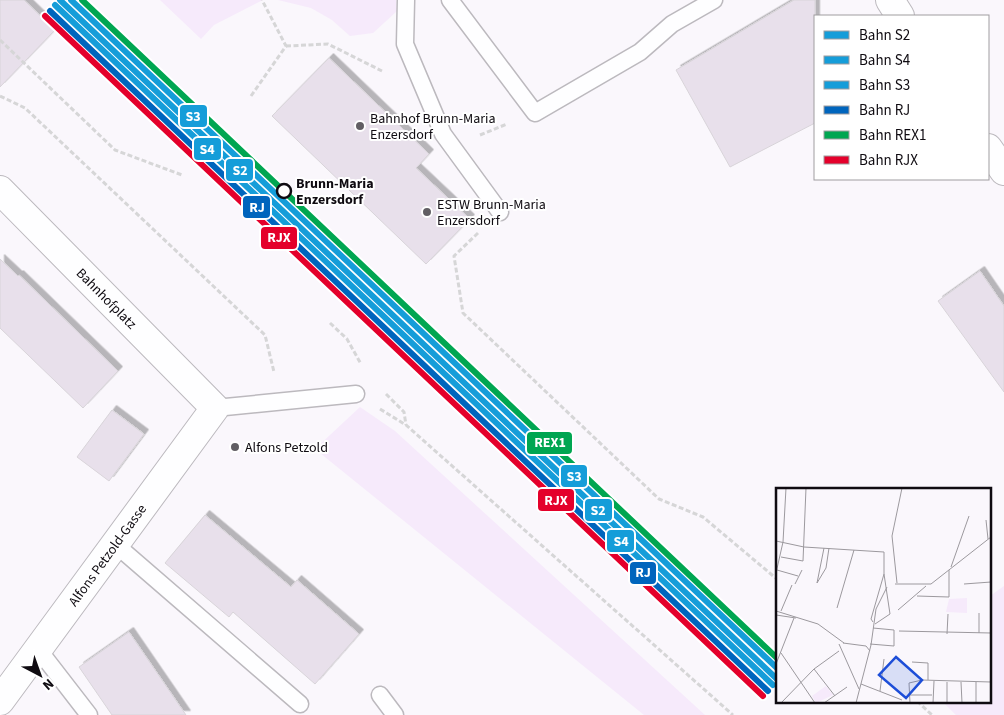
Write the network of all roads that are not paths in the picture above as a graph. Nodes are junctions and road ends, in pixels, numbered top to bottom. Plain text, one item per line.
1 (406, 0) edge
2 (450, 0) edge
3 (714, 0) edge
4 (890, 0) edge
5 (899, 15) edge
6 (989, 149) edge
7 (1004, 171) edge
8 (0, 190) edge
9 (500, 212) road end
10 (356, 394) road end
11 (215, 408) junction
12 (115, 544) junction
13 (38, 649) junction
14 (380, 695) dead end
15 (0, 701) edge
16 (300, 704) dead end
17 (89, 715) edge
18 (395, 715) edge

1 - 9 lane
2 - 3 lane
4 - 5 street
6 - 7 street
8 - 11 street, Bahnhofplatz
10 - 11 lane
11 - 12 street, Alfons Petzold-Gasse
12 - 13 street, Alfons Petzold-Gasse
12 - 16 lane
13 - 15 street, Alfons Petzold-Gasse
13 - 17 lane
14 - 18 lane

